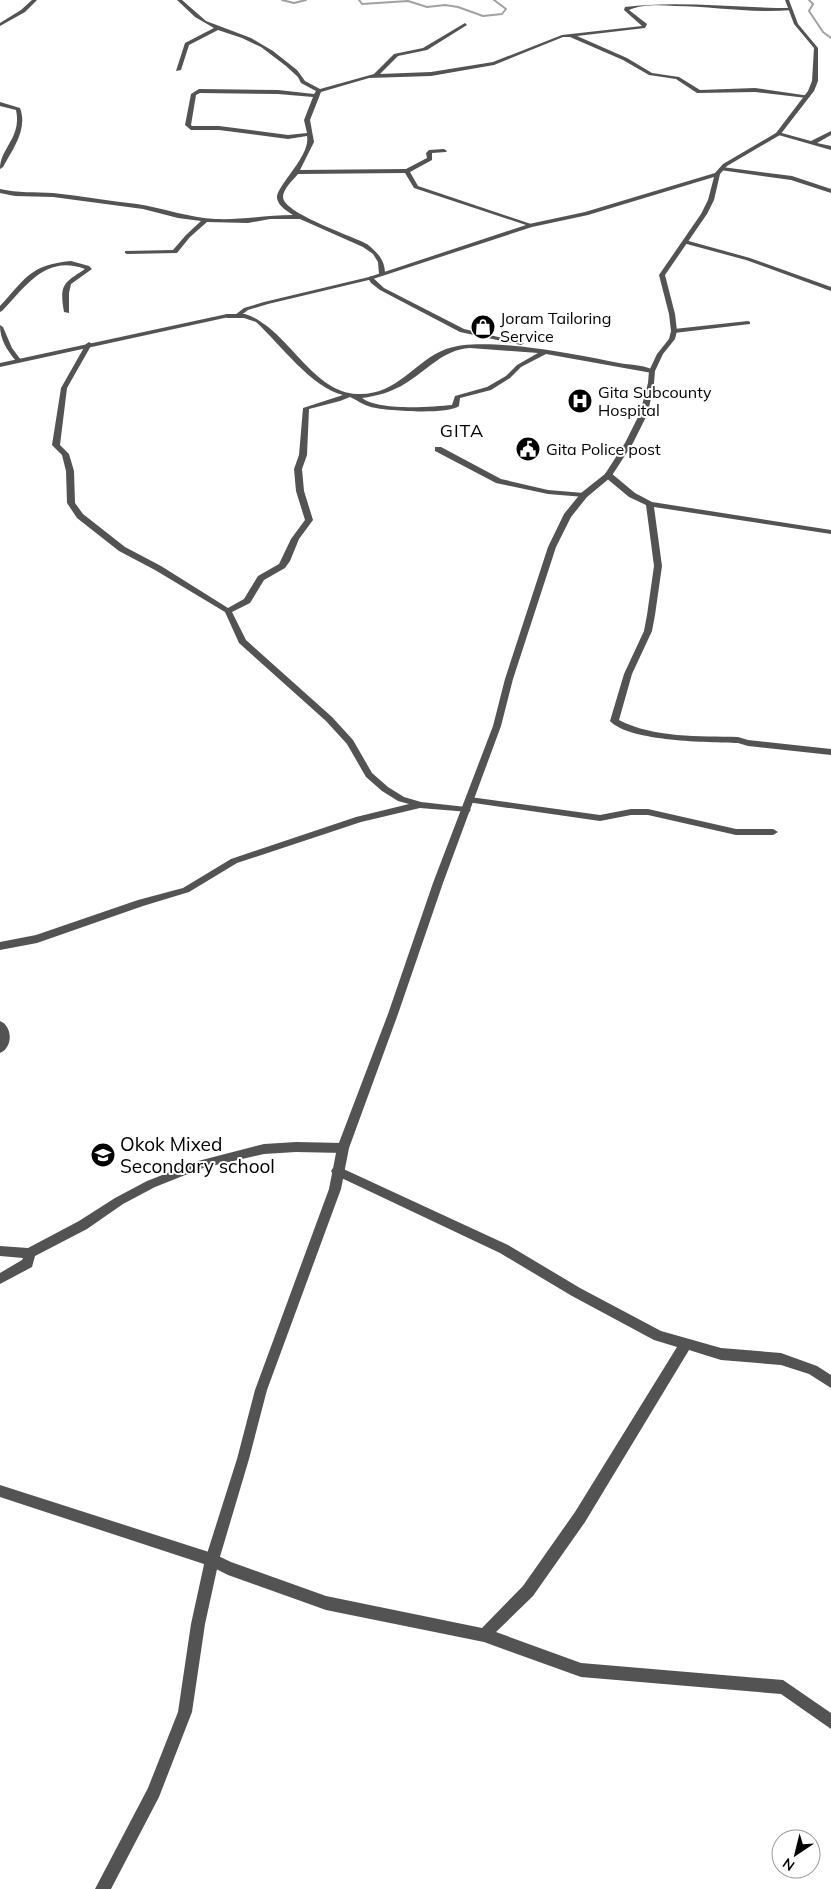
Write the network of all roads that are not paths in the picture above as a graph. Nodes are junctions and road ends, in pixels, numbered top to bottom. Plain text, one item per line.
1 (35, 0) edge
2 (179, 0) edge
3 (787, 0) edge
4 (790, 9) junction
5 (465, 24) dead end
6 (0, 25) edge
7 (218, 28) junction
8 (571, 35) junction
9 (178, 70) dead end
10 (376, 76) junction
11 (317, 93) junction
12 (303, 95) junction
13 (807, 96) junction
14 (314, 103) junction
15 (0, 104) edge
16 (831, 133) edge
17 (310, 134) junction
18 (778, 134) junction
19 (812, 143) junction
20 (831, 148) edge
21 (444, 151) dead end
22 (0, 167) edge
23 (407, 171) junction
24 (296, 172) junction
25 (719, 172) junction
26 (0, 191) edge
27 (831, 192) edge
28 (299, 217) junction
29 (205, 220) junction
30 (531, 226) junction
31 (686, 242) junction
32 (127, 252) dead end
33 (382, 274) junction
34 (371, 278) junction
35 (831, 289) edge
36 (0, 310) edge
37 (67, 312) dead end
38 (238, 315) junction
39 (748, 323) dead end
40 (0, 326) edge
41 (462, 331) junction
42 (674, 331) junction
43 (89, 344) junction
44 (457, 347) junction
45 (545, 352) junction
46 (560, 355) junction
47 (18, 360) junction
48 (0, 365) edge
49 (652, 371) junction
50 (347, 396) junction
51 (356, 397) junction
52 (438, 449) dead end
53 (608, 476) junction
54 (584, 495) junction
55 (650, 504) junction
56 (831, 532) edge
57 (228, 612) junction
58 (831, 752) edge
59 (421, 805) junction
60 (468, 805) junction
61 (773, 832) dead end
62 (0, 946) edge
63 (0, 1025) edge
64 (0, 1049) edge
65 (343, 1148) junction
66 (337, 1171) junction
67 (0, 1251) edge
68 (29, 1253) junction
69 (0, 1279) edge
70 (686, 1344) junction
71 (831, 1382) edge
72 (0, 1491) edge
73 (212, 1560) junction
74 (484, 1635) junction
75 (831, 1722) edge
76 (104, 1889) edge

1 - 6 street
2 - 7 street
3 - 4 street
4 - 8 street
4 - 13 street
5 - 10 street
7 - 9 street
7 - 11 street
8 - 10 street
8 - 13 street
10 - 11 street
11 - 12 street
11 - 14 street
12 - 14 street
12 - 17 street
13 - 18 street
14 - 17 street
15 - 22 street
16 - 19 street
17 - 24 street
18 - 19 street
18 - 25 street
19 - 20 street
21 - 23 street
23 - 24 street
23 - 30 street
24 - 28 street
25 - 27 street
25 - 30 street
25 - 31 street
26 - 29 street
28 - 29 street
28 - 33 street
29 - 32 street
30 - 33 street
31 - 35 street
31 - 42 street
33 - 34 street
34 - 38 street
34 - 41 street
36 - 37 street
38 - 43 street
38 - 50 street
39 - 42 street
40 - 47 street
41 - 44 street
41 - 46 street
42 - 49 street
43 - 47 street
43 - 57 street
44 - 45 street
44 - 51 street
45 - 46 street
45 - 51 street
46 - 49 street
47 - 48 street
49 - 53 street
50 - 51 street
50 - 57 street
52 - 54 street
53 - 54 street
53 - 55 street
54 - 60 street
55 - 56 street
55 - 58 street
57 - 59 street
59 - 60 street
59 - 62 street
60 - 61 street
60 - 65 street
63 - 64 street
65 - 66 street
65 - 68 street
66 - 70 street
66 - 73 street
67 - 68 street
68 - 69 street
70 - 71 street
70 - 74 street
72 - 73 street
73 - 74 street
73 - 76 street
74 - 75 street

